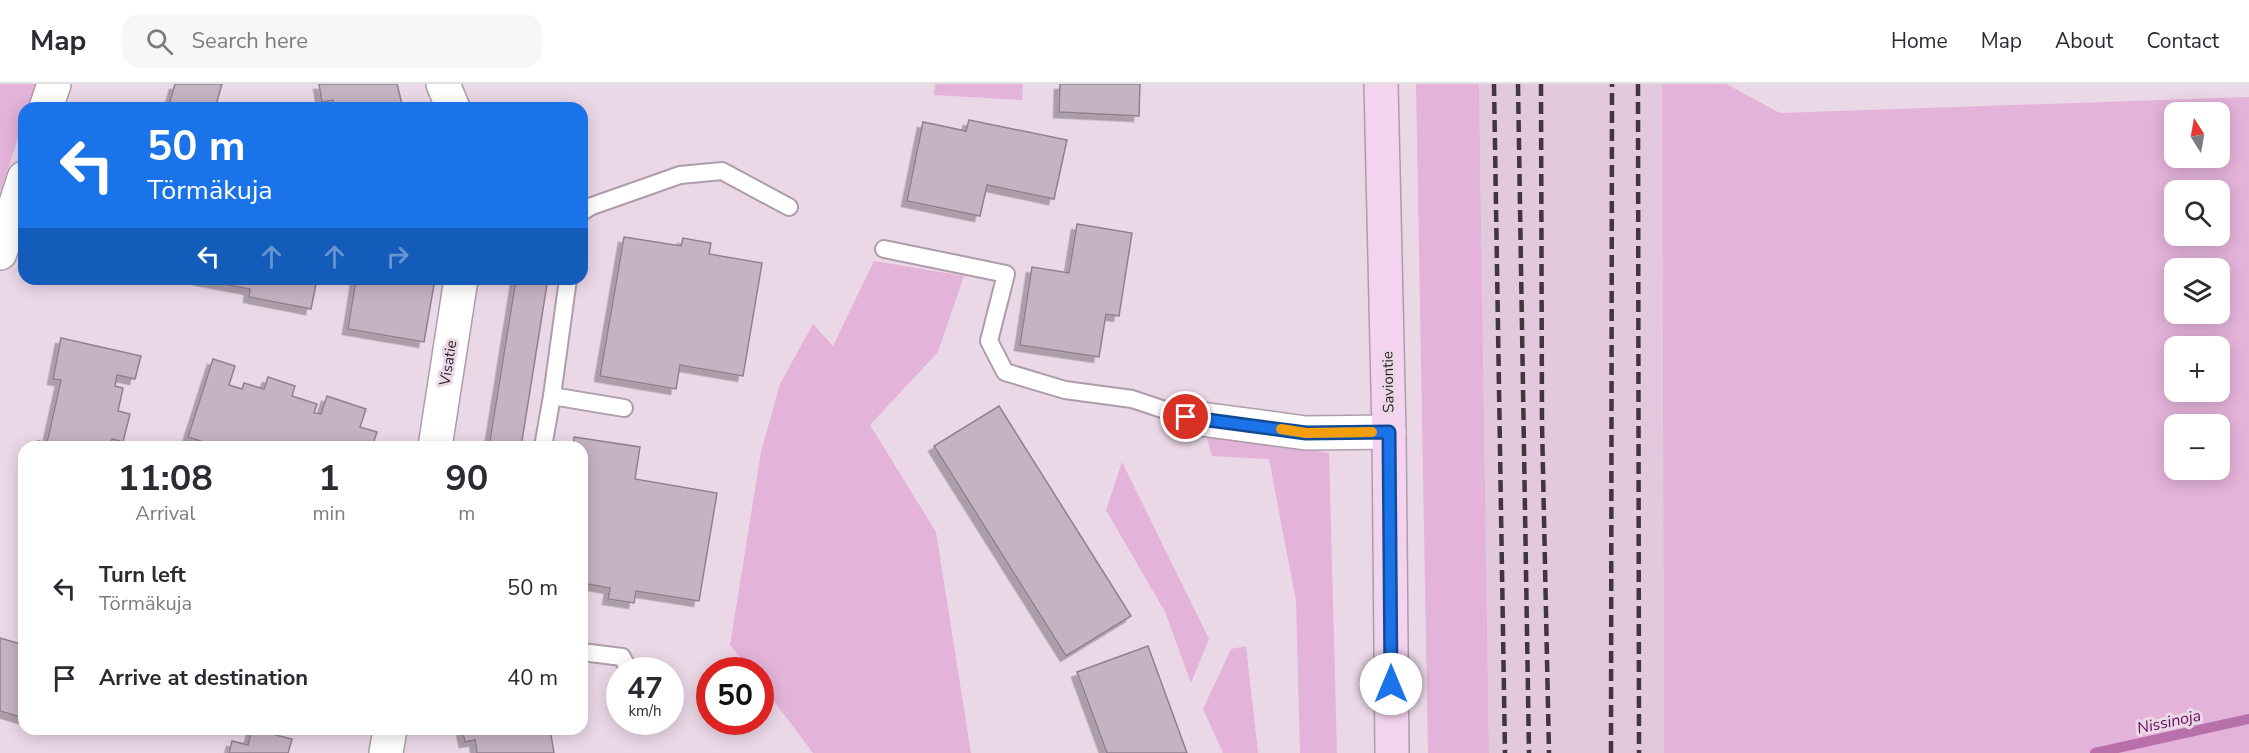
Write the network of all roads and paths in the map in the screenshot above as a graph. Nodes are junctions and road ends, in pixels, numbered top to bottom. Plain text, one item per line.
1 (54, 84) edge
2 (442, 84) edge
3 (1381, 84) edge
4 (48, 102) edge
5 (450, 102) edge
6 (18, 197) edge
7 (789, 207) dead end
8 (588, 208) edge
9 (884, 249) dead end
10 (0, 253) edge
11 (460, 285) edge
12 (567, 285) edge
13 (552, 396) junction
14 (624, 408) dead end
15 (1186, 417) joint
16 (1389, 432) junction
17 (436, 441) edge
18 (544, 441) edge
19 (588, 653) edge
20 (622, 657) edge
21 (389, 735) edge
22 (386, 753) edge
23 (1392, 753) edge

1 - 4 street
2 - 5 street
3 - 16 main road, Saviontie
6 - 10 street
7 - 8 lane
9 - 15 lane
11 - 17 street, Visatie
12 - 13 lane
13 - 14 lane
13 - 18 lane
15 - 16 street
16 - 23 main road, Saviontie
19 - 20 lane
21 - 22 street

